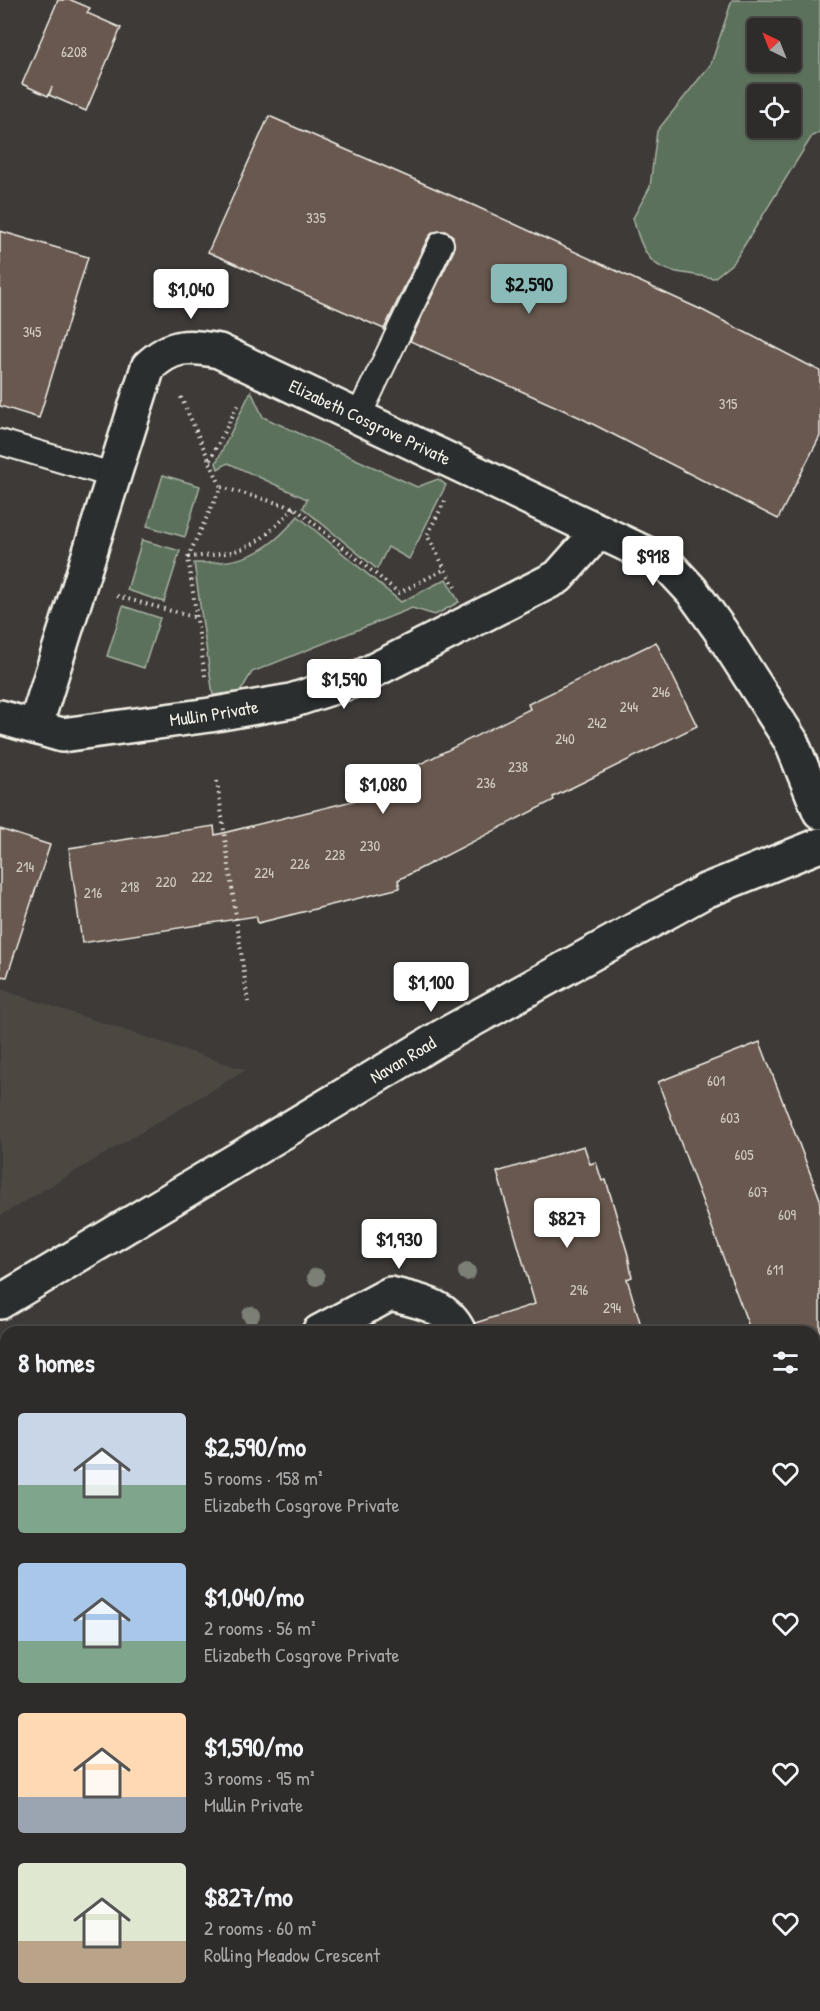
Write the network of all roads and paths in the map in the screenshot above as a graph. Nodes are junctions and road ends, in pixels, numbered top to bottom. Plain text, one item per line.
1 (441, 244) dead end
2 (178, 391) dead end
3 (241, 399) dead end
4 (358, 417) junction
5 (0, 442) edge
6 (210, 461) junction
7 (112, 475) junction
8 (221, 487) junction
9 (447, 496) dead end
10 (295, 508) junction
11 (599, 531) junction
12 (188, 556) junction
13 (446, 569) junction
14 (459, 593) dead end
15 (108, 594) dead end
16 (197, 618) junction
17 (206, 684) dead end
18 (0, 717) edge
19 (35, 727) junction
20 (217, 781) dead end
21 (820, 812) edge
22 (820, 845) edge
23 (248, 1002) dead end
24 (0, 1302) edge
25 (330, 1326) edge
26 (456, 1326) edge

1 - 4 lane
2 - 6 path
3 - 6 path
4 - 7 street, Elizabeth Cosgrove Private
4 - 11 street, Elizabeth Cosgrove Private
5 - 7 lane
6 - 8 path
7 - 19 street, Elizabeth Cosgrove Private
8 - 10 path
8 - 12 path
9 - 13 path
10 - 12 path
10 - 13 path
11 - 19 street, Mullin Private
11 - 21 street, Elizabeth Cosgrove Private
12 - 16 path
13 - 14 path
15 - 16 path
16 - 17 path
18 - 19 street, Mullin Private
20 - 23 path
22 - 24 street, Navan Road
25 - 26 street

